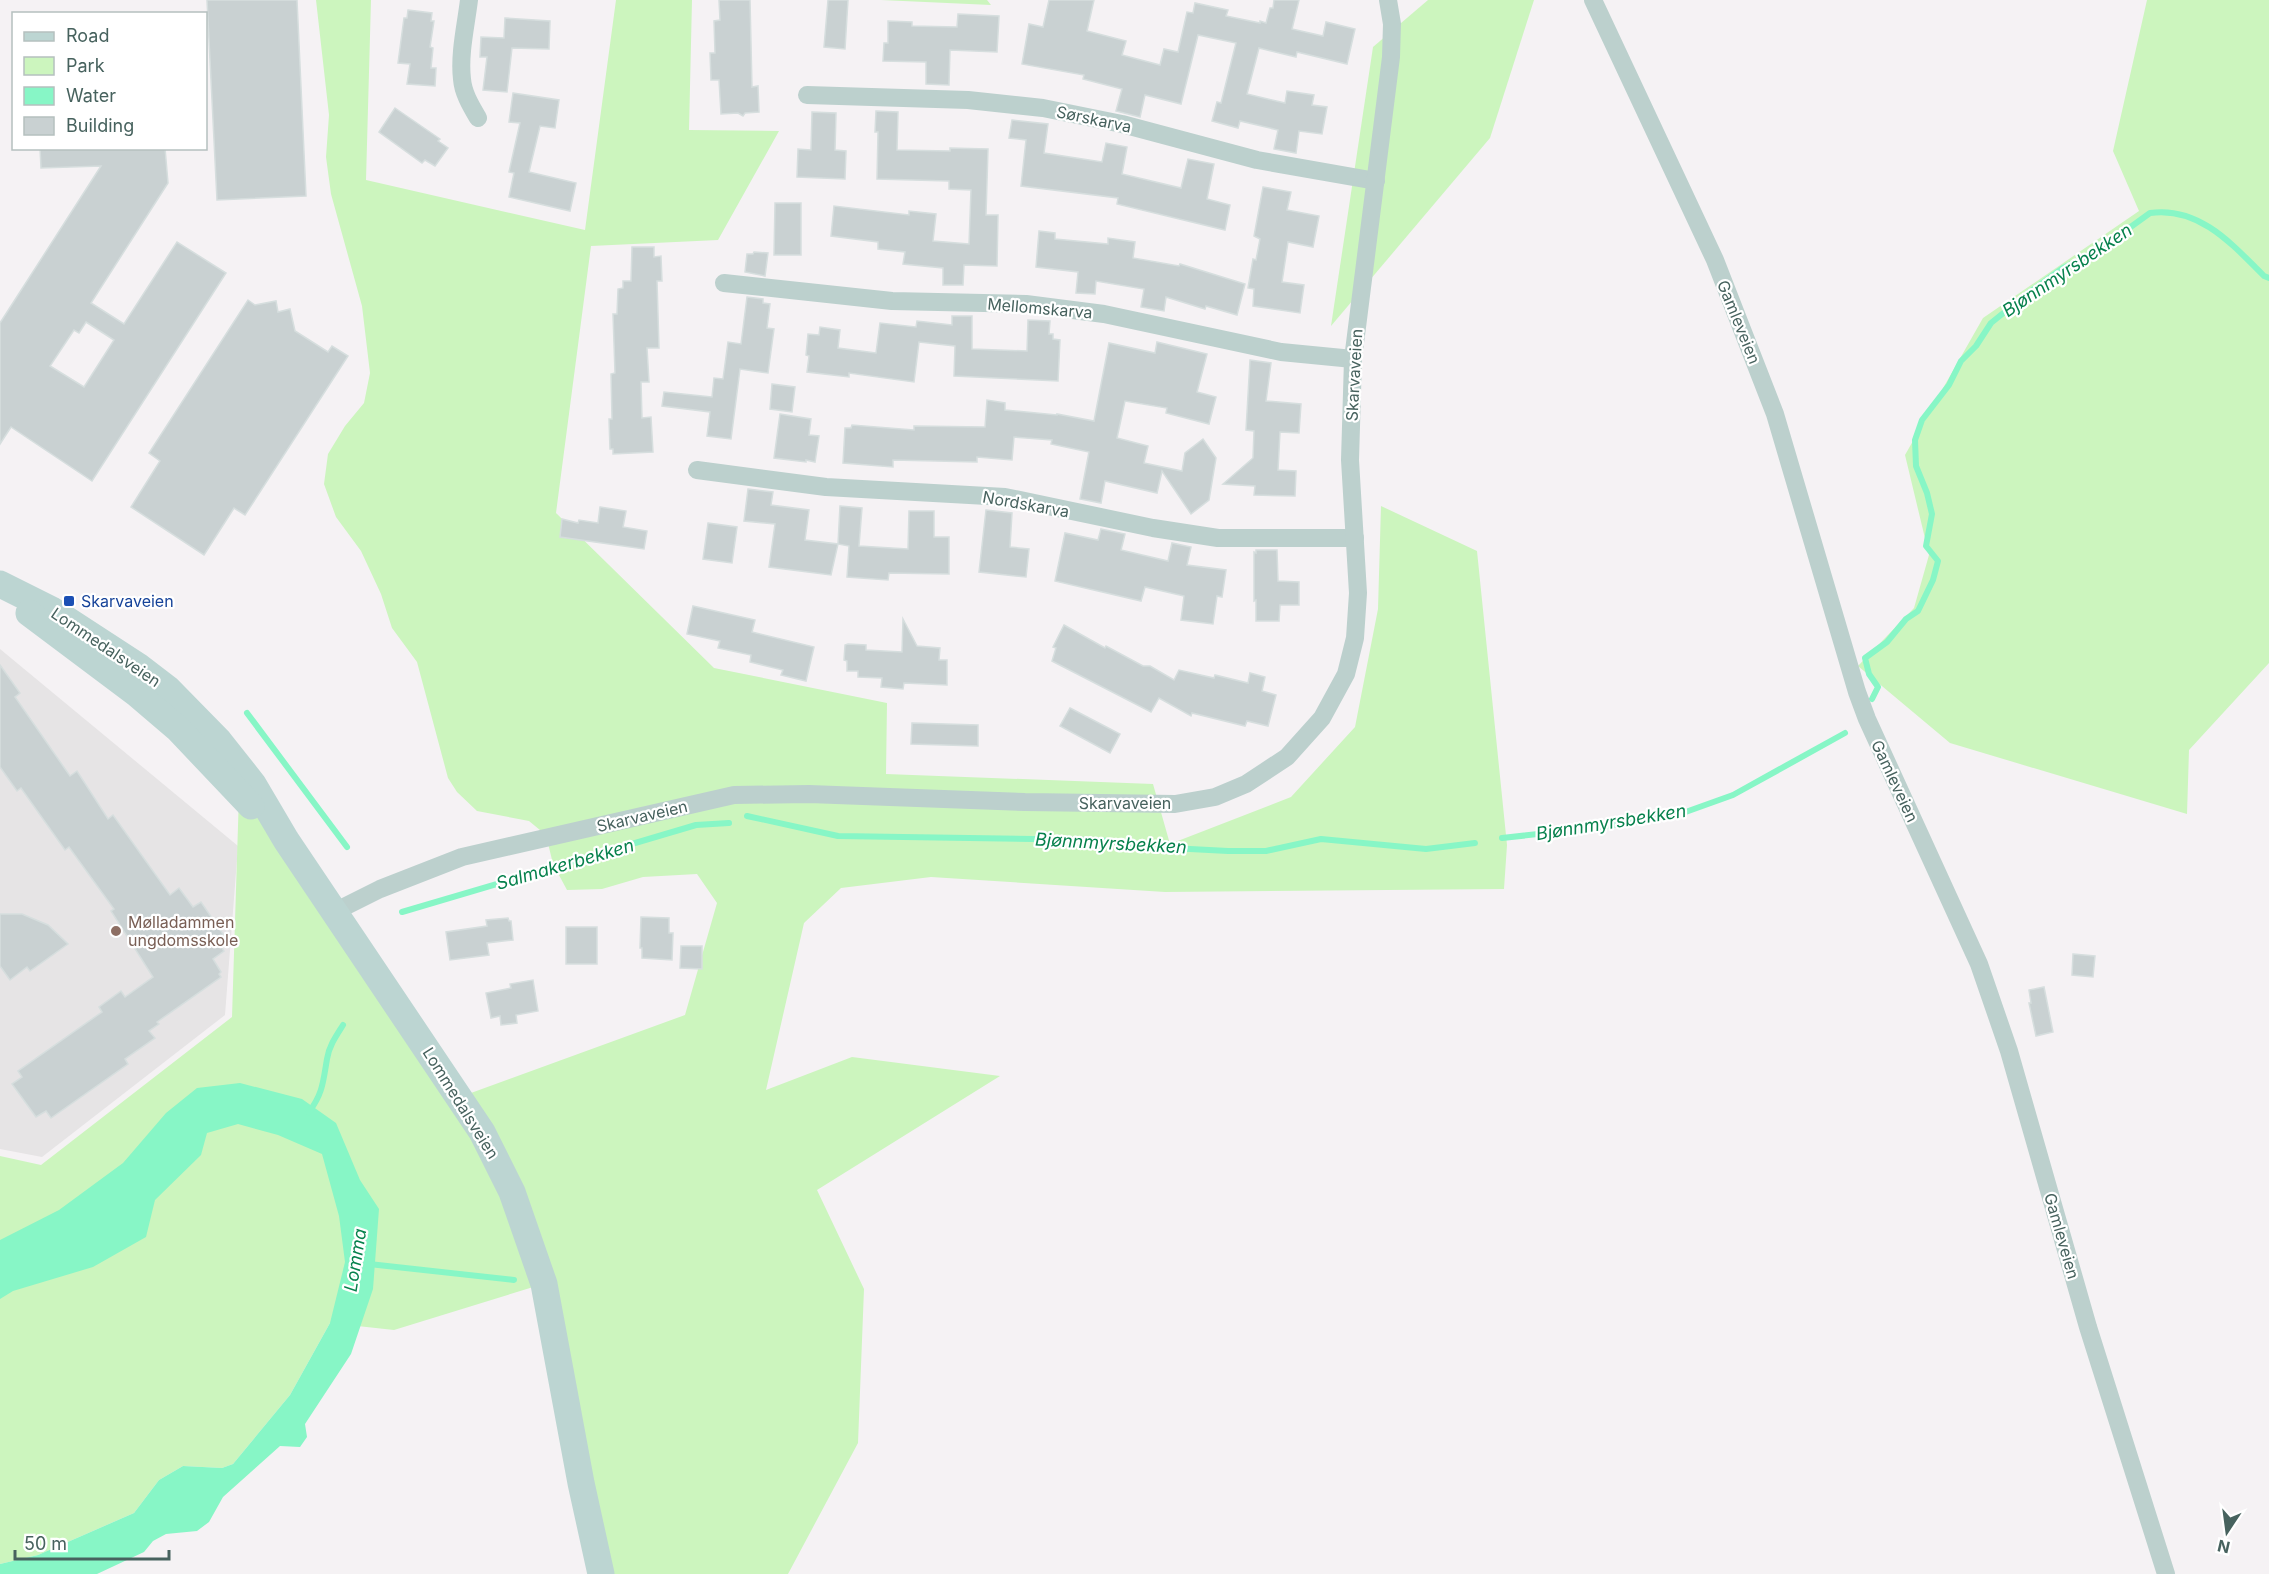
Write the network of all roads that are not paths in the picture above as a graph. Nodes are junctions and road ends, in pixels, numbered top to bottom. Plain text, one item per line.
1 (469, 0) edge
2 (1388, 0) edge
3 (1593, 0) edge
4 (807, 94) dead end
5 (478, 118) dead end
6 (1376, 181) junction
7 (724, 283) dead end
8 (1353, 358) junction
9 (697, 471) dead end
10 (1355, 538) junction
11 (0, 584) edge
12 (0, 589) edge
13 (286, 840) junction
14 (334, 912) junction
15 (601, 1574) edge
16 (2166, 1574) edge

1 - 5 street
2 - 6 street, Skarvaveien
3 - 16 street, Gamleveien
4 - 6 street, Sørskarva
6 - 8 street, Skarvaveien
7 - 8 street, Mellomskarva
8 - 10 street, Skarvaveien
9 - 10 street, Nordskarva
10 - 14 street, Skarvaveien
11 - 13 main road, Lommedalsveien
12 - 13 main road, Lommedalsveien
13 - 14 main road, Lommedalsveien
14 - 15 main road, Lommedalsveien

